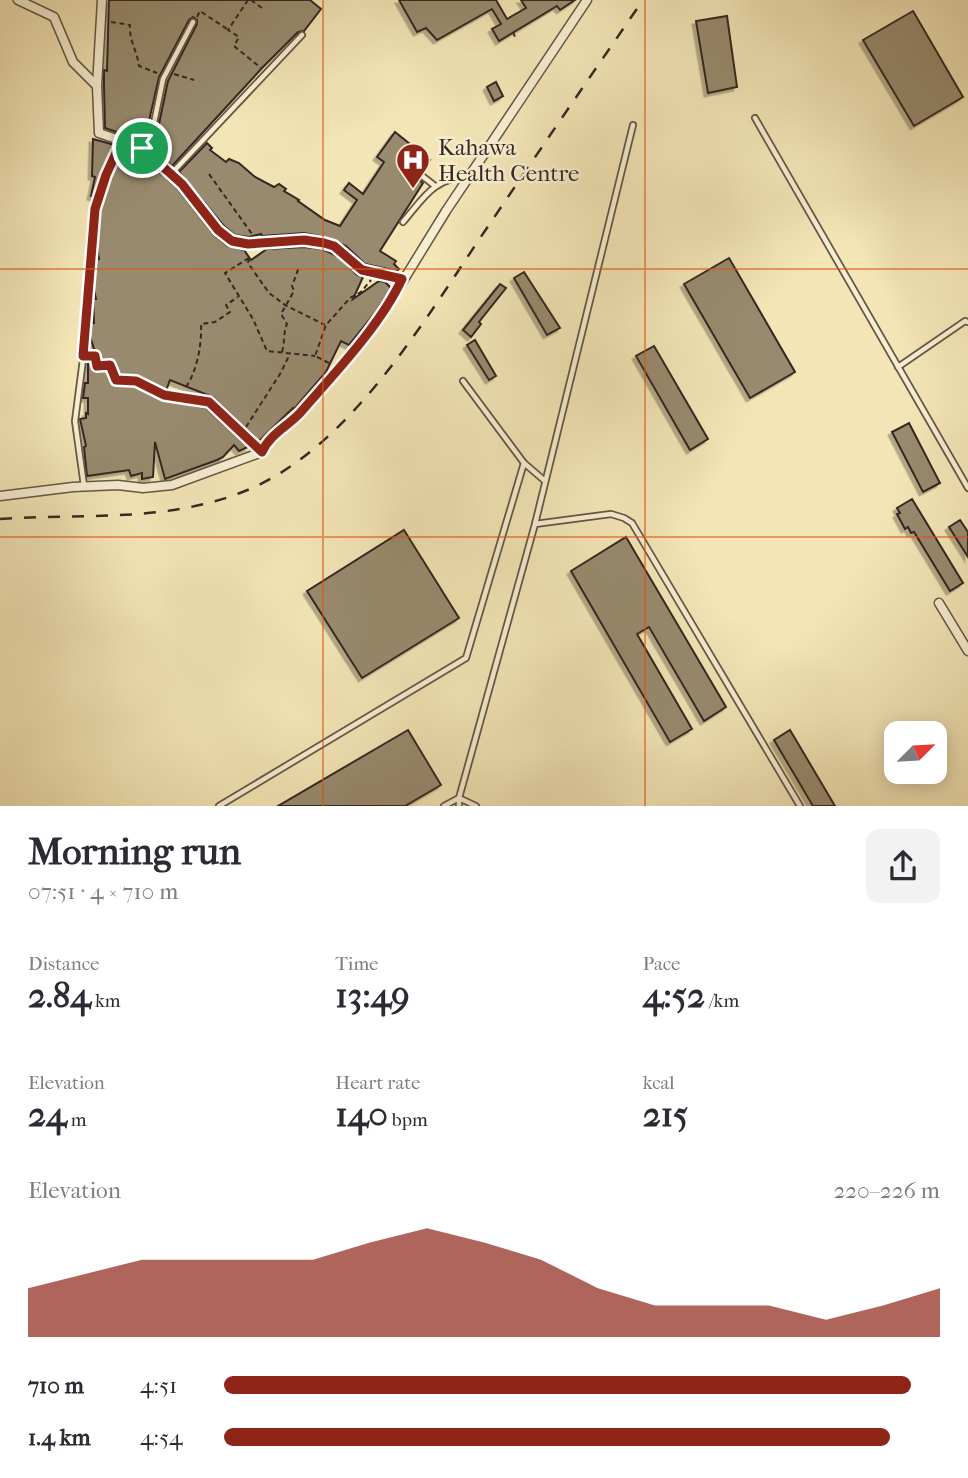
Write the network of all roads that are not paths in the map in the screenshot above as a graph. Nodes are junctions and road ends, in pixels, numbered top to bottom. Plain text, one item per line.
1 (18, 0) edge
2 (102, 0) edge
3 (587, 0) edge
4 (193, 22) road end
5 (302, 35) dead end
6 (97, 86) junction
7 (755, 118) dead end
8 (633, 125) dead end
9 (122, 140) junction
10 (142, 148) junction
11 (402, 160) dead end
12 (170, 175) junction
13 (470, 175) junction
14 (435, 186) junction
15 (403, 222) dead end
16 (402, 279) junction
17 (968, 321) edge
18 (898, 367) junction
19 (463, 381) dead end
20 (177, 396) road end
21 (262, 452) junction
22 (524, 463) junction
23 (545, 481) junction
24 (84, 487) junction
25 (968, 488) edge
26 (0, 496) edge
27 (535, 524) junction
28 (939, 603) dead end
29 (968, 651) edge
30 (459, 798) junction
31 (219, 806) edge
32 (444, 806) edge
33 (459, 806) edge
34 (477, 806) edge
35 (800, 806) edge

1 - 6 street
2 - 6 street
3 - 13 street
4 - 10 lane
5 - 12 lane
6 - 9 street
7 - 18 lane
8 - 23 lane
9 - 10 street
9 - 24 lane
10 - 12 street
11 - 14 lane
12 - 16 street
13 - 14 lane
13 - 16 street
14 - 15 lane
16 - 21 street
17 - 18 lane
18 - 25 lane
19 - 22 lane
20 - 21 street
21 - 24 street
22 - 23 lane
22 - 31 lane
23 - 27 lane
24 - 26 street
27 - 30 lane
27 - 35 lane
28 - 29 street
30 - 32 lane
30 - 33 lane
30 - 34 lane

